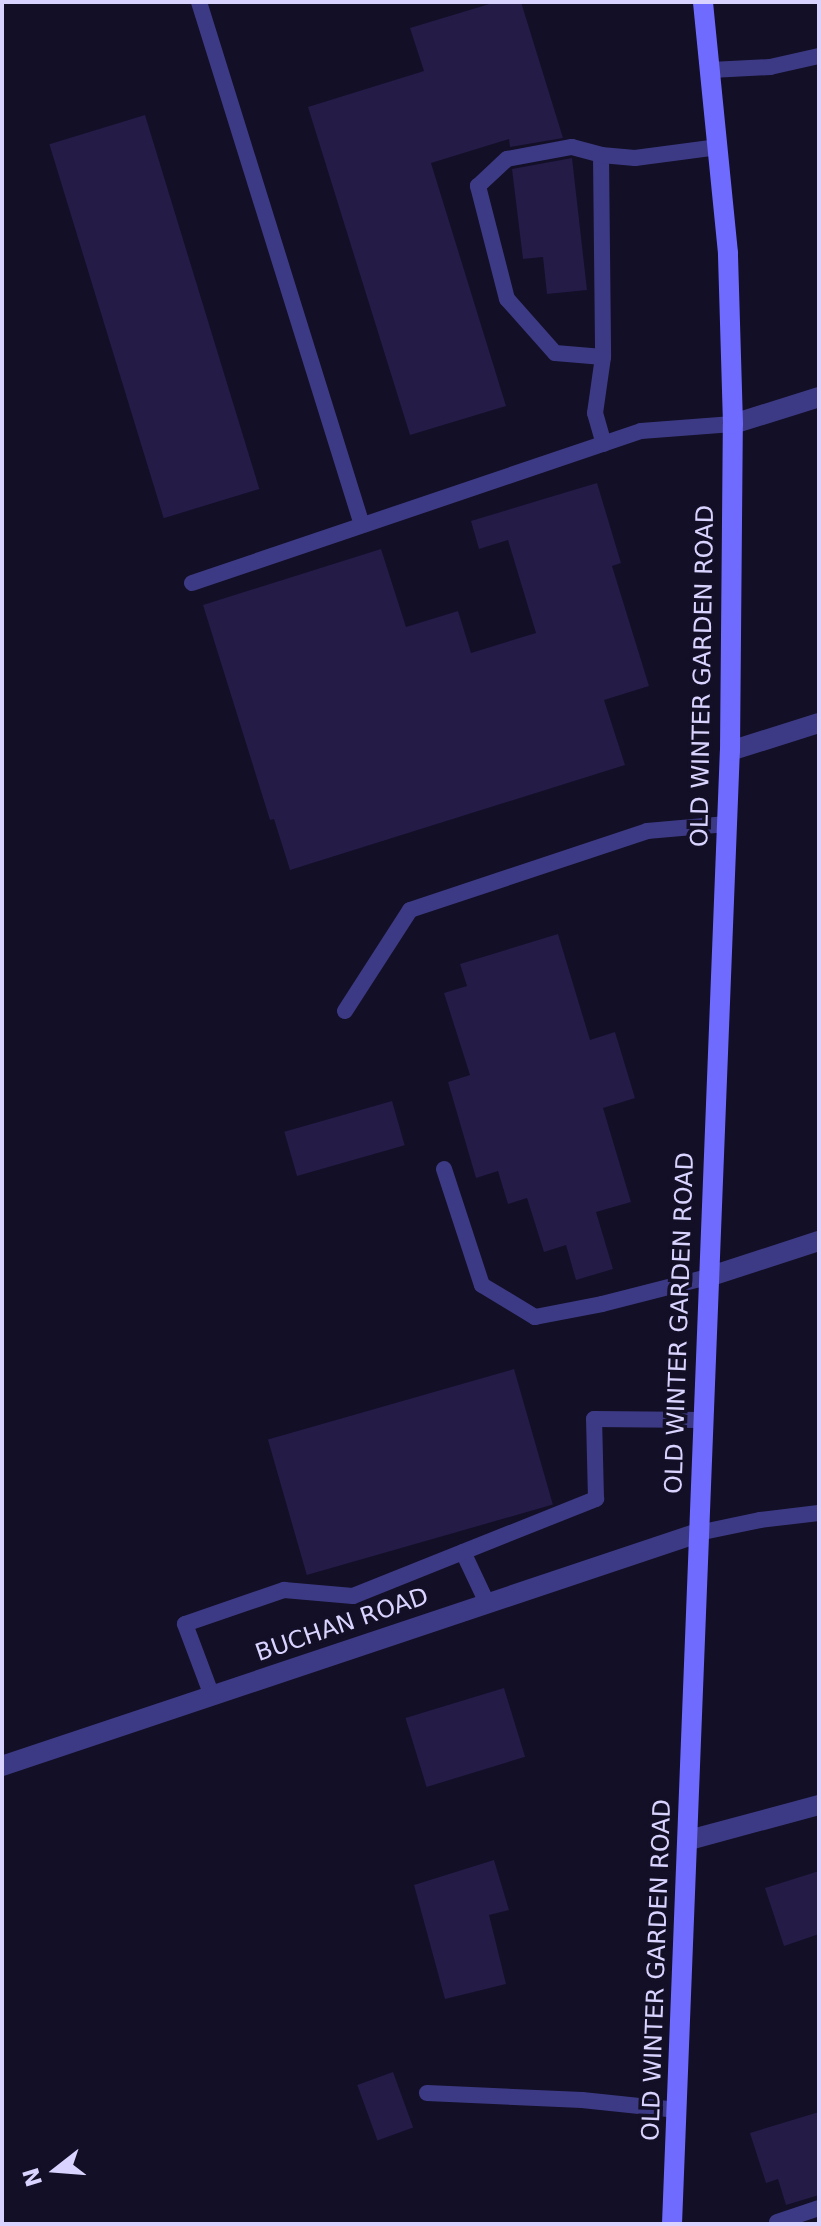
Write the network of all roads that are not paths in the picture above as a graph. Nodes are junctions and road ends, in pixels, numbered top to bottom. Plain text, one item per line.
1 (199, 2) edge
2 (703, 2) edge
3 (819, 56) edge
4 (711, 70) junction
5 (718, 147) junction
6 (601, 155) junction
7 (603, 357) junction
8 (819, 397) edge
9 (733, 424) junction
10 (604, 444) junction
11 (362, 525) junction
12 (192, 583) dead end
13 (819, 723) edge
14 (730, 751) junction
15 (727, 824) junction
16 (345, 1011) dead end
17 (444, 1169) dead end
18 (819, 1241) edge
19 (708, 1277) junction
20 (702, 1420) junction
21 (819, 1513) edge
22 (698, 1533) junction
23 (463, 1552) junction
24 (487, 1603) junction
25 (212, 1696) junction
26 (2, 1766) edge
27 (819, 1805) edge
28 (689, 1840) junction
29 (427, 2093) dead end
30 (677, 2110) junction
31 (819, 2208) edge
32 (777, 2222) edge
33 (672, 2224) edge

1 - 11 lane
2 - 4 main road, OLD WINTER GARDEN ROAD
3 - 4 lane
4 - 5 main road, OLD WINTER GARDEN ROAD
5 - 6 lane
5 - 9 main road, OLD WINTER GARDEN ROAD
6 - 7 lane
6 - 7 lane
7 - 10 lane
8 - 9 street
9 - 10 lane
9 - 14 main road, OLD WINTER GARDEN ROAD
10 - 11 lane
11 - 12 lane
13 - 14 street
14 - 15 main road, OLD WINTER GARDEN ROAD
15 - 16 lane
15 - 19 main road, OLD WINTER GARDEN ROAD
17 - 19 lane
18 - 19 street
19 - 20 main road, OLD WINTER GARDEN ROAD
20 - 22 main road, OLD WINTER GARDEN ROAD
20 - 23 lane
21 - 22 lane
22 - 24 street, BUCHAN ROAD
22 - 28 main road, OLD WINTER GARDEN ROAD
23 - 24 lane
23 - 25 lane
24 - 25 street, BUCHAN ROAD
25 - 26 street, BUCHAN ROAD
27 - 28 street
28 - 30 main road, OLD WINTER GARDEN ROAD
29 - 30 lane
30 - 33 main road, OLD WINTER GARDEN ROAD
31 - 32 lane

